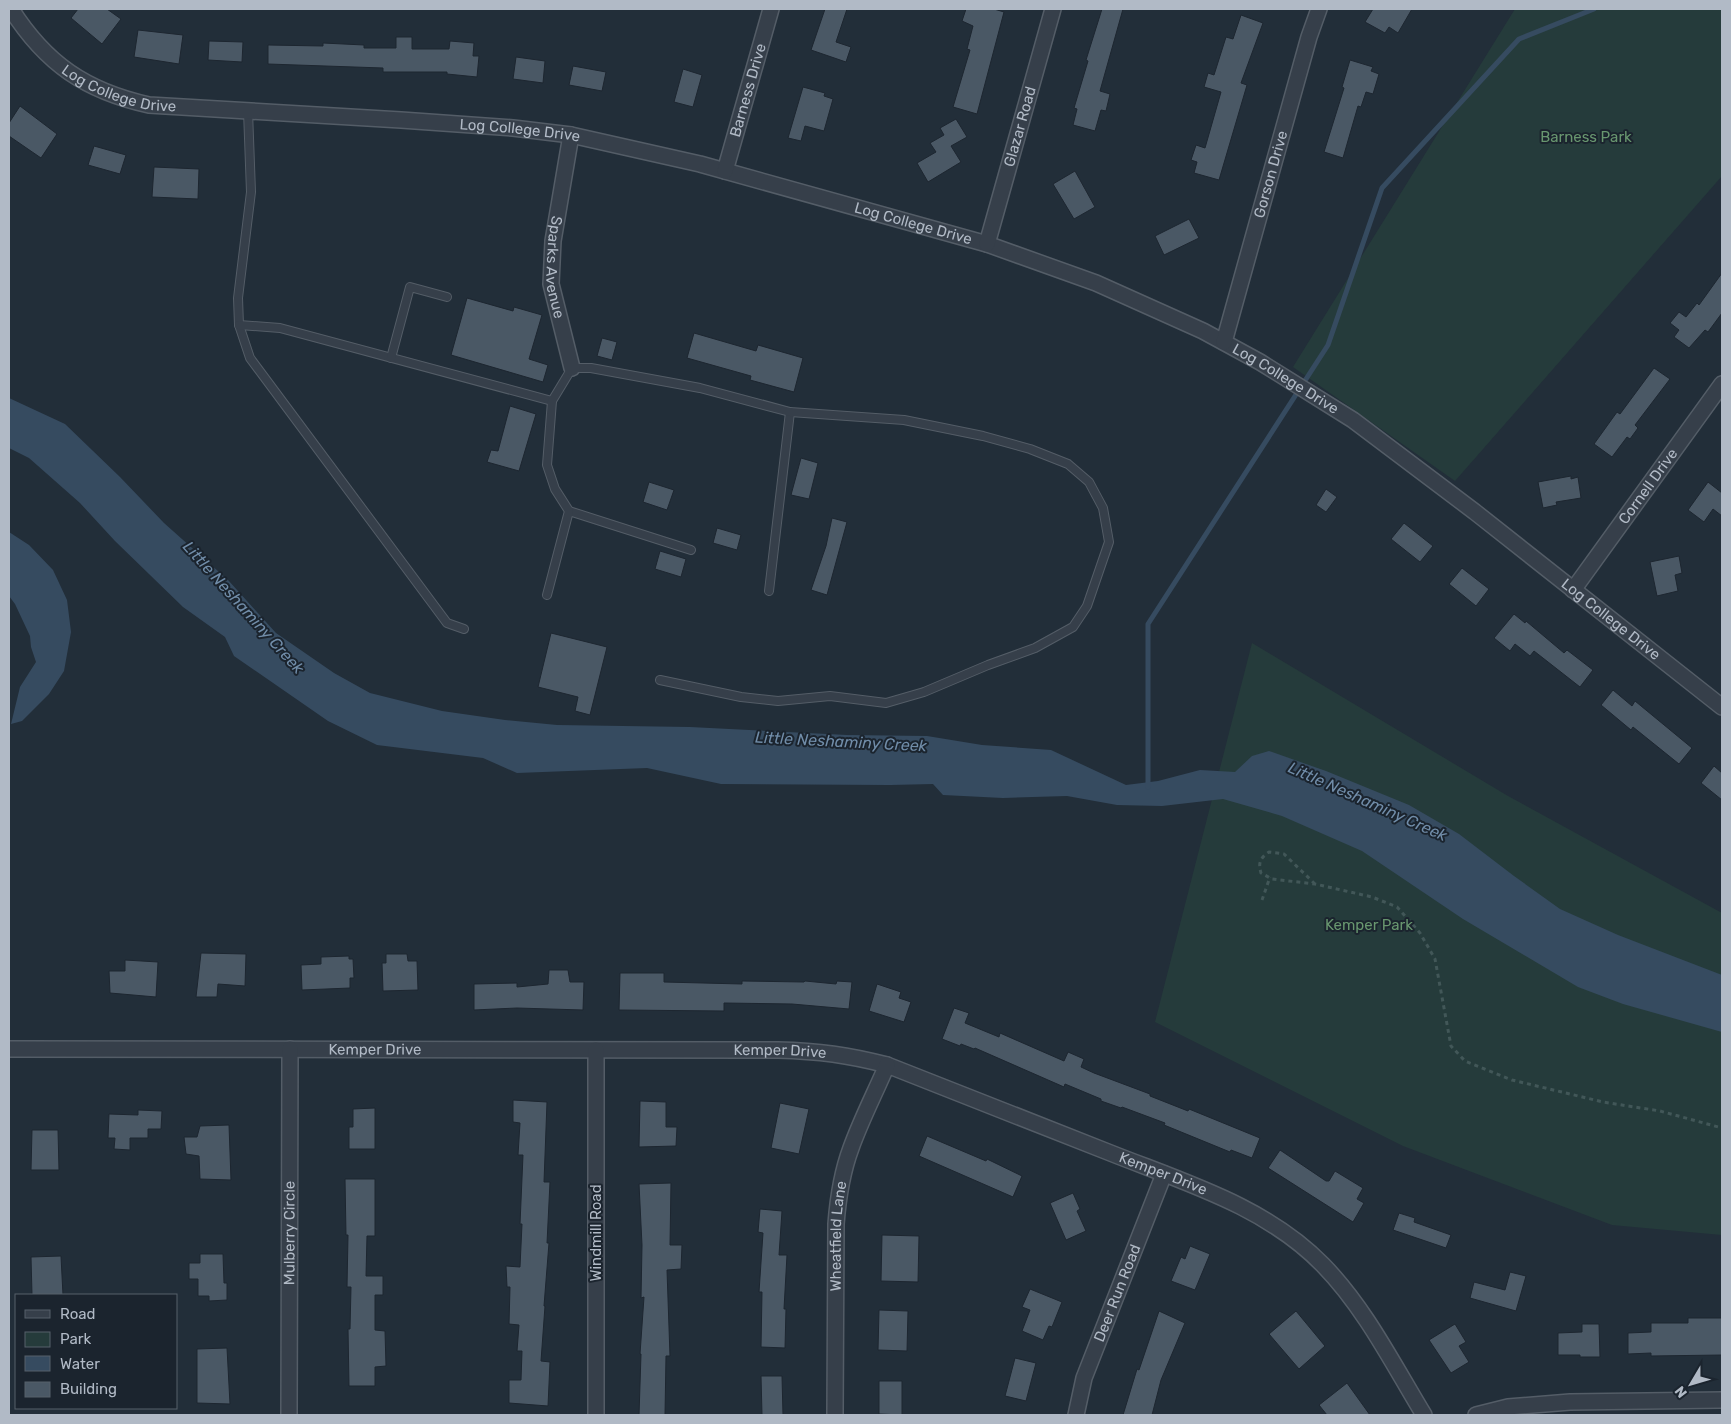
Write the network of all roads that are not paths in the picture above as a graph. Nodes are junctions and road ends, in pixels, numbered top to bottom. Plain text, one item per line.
1 (11, 9) edge
2 (771, 9) edge
3 (1053, 9) edge
4 (1320, 9) edge
5 (248, 111) junction
6 (571, 135) junction
7 (725, 171) junction
8 (987, 244) junction
9 (447, 298) dead end
10 (239, 325) junction
11 (1224, 342) junction
12 (391, 358) junction
13 (572, 368) junction
14 (1722, 384) edge
15 (552, 401) junction
16 (790, 412) junction
17 (569, 511) junction
18 (690, 550) dead end
19 (1573, 590) junction
20 (770, 591) dead end
21 (547, 595) dead end
22 (464, 629) dead end
23 (660, 680) dead end
24 (1722, 707) edge
25 (9, 1049) edge
26 (290, 1049) junction
27 (596, 1050) junction
28 (887, 1065) junction
29 (1164, 1174) junction
30 (1722, 1400) edge
31 (289, 1415) edge
32 (596, 1415) edge
33 (835, 1415) edge
34 (1076, 1415) edge
35 (1424, 1415) edge
36 (1476, 1415) edge

1 - 5 street, Log College Drive
2 - 7 street, Barness Drive
3 - 8 street, Glazar Road
4 - 11 street, Gorson Drive
5 - 6 street, Log College Drive
5 - 10 lane
6 - 7 street, Log College Drive
6 - 13 street, Sparks Avenue
7 - 8 street, Log College Drive
8 - 11 street, Log College Drive
9 - 12 lane
10 - 12 lane
10 - 22 lane
11 - 19 street, Log College Drive
12 - 15 lane
13 - 15 lane
13 - 16 lane
14 - 19 street, Cornell Drive
15 - 17 lane
16 - 20 lane
16 - 23 lane
17 - 18 lane
17 - 21 lane
19 - 24 street, Log College Drive
25 - 26 street, Kemper Drive
26 - 27 street, Kemper Drive
26 - 31 street, Mulberry Circle
27 - 28 street, Kemper Drive
27 - 32 street, Windmill Road
28 - 29 street, Kemper Drive
28 - 33 street, Wheatfield Lane
29 - 34 street, Deer Run Road
29 - 35 street, Kemper Drive
30 - 36 street

